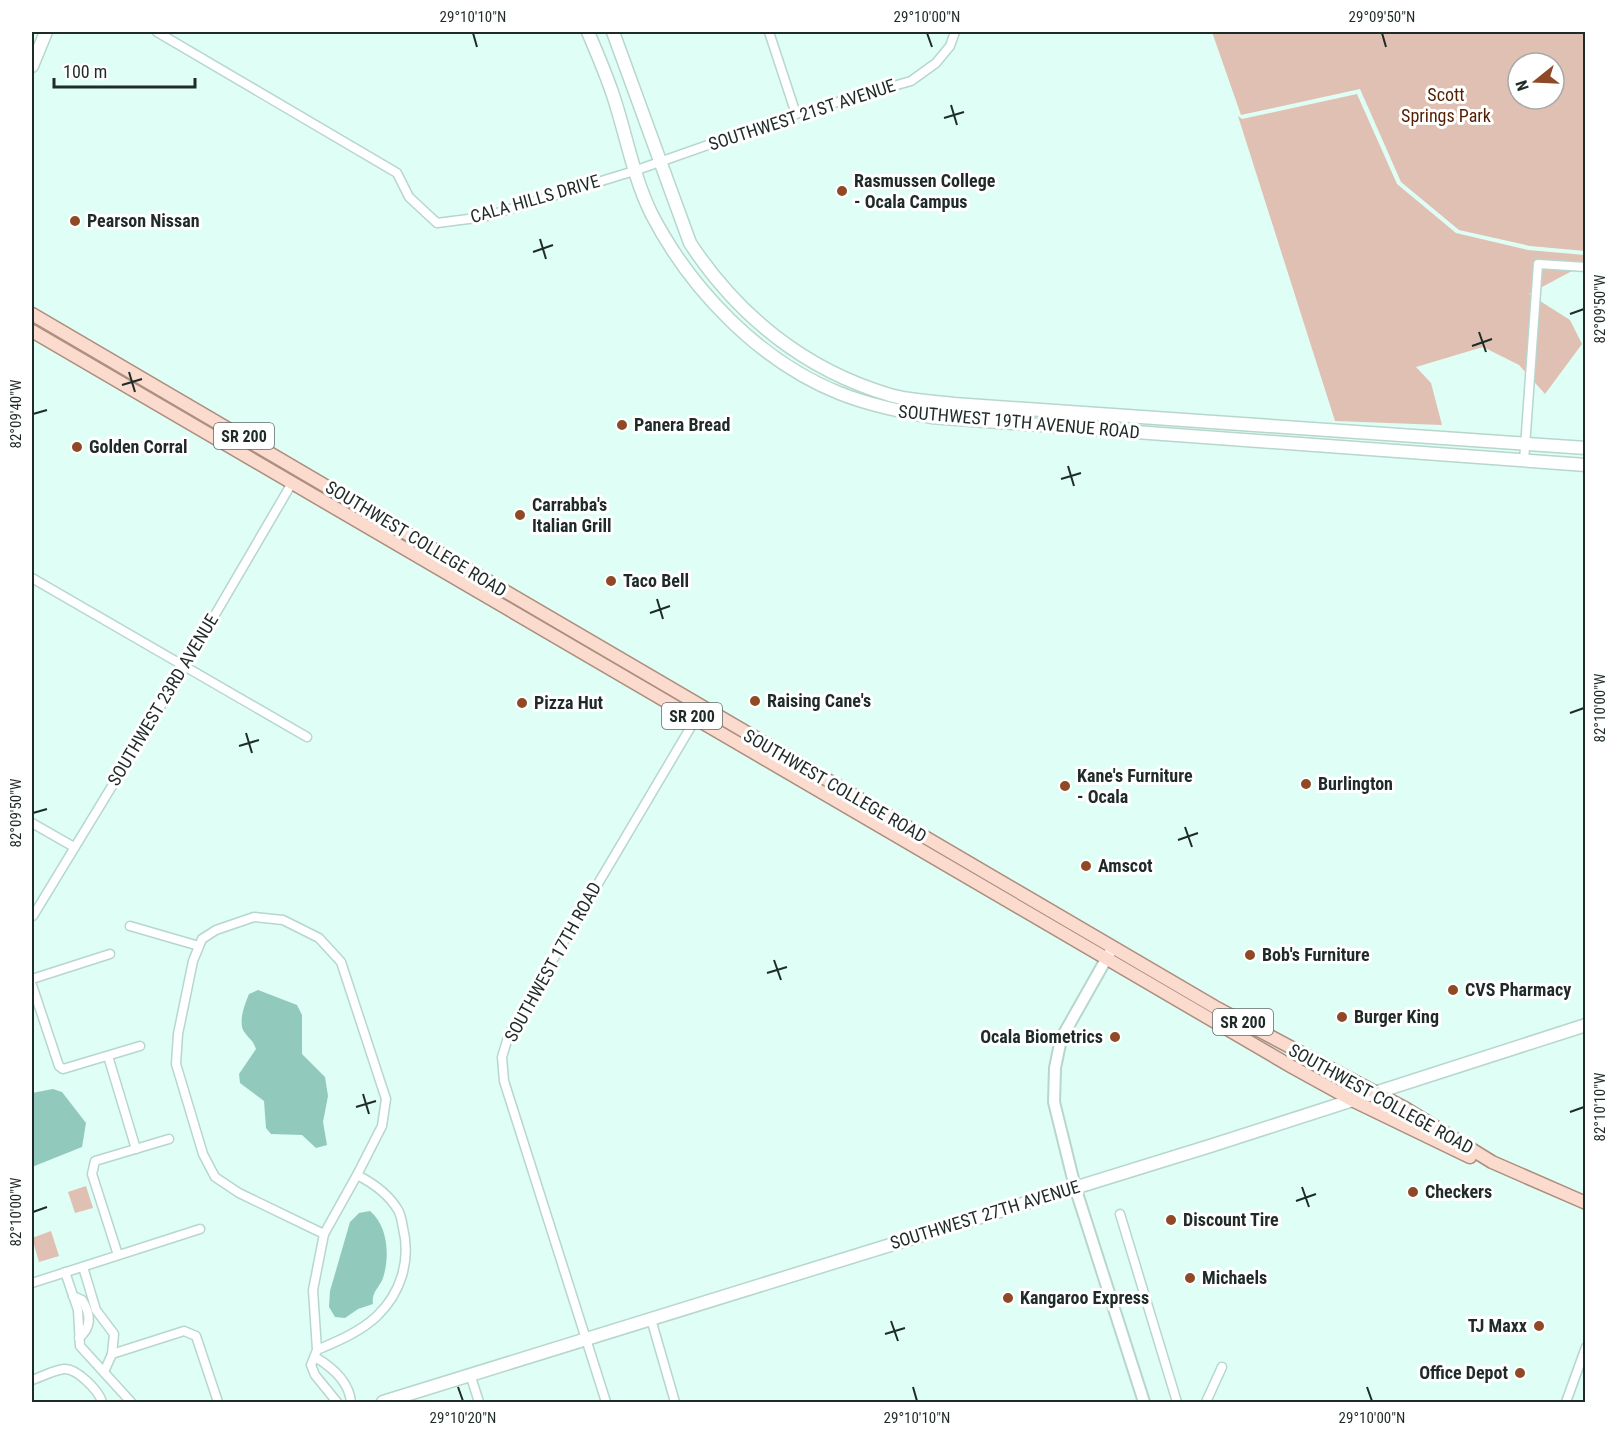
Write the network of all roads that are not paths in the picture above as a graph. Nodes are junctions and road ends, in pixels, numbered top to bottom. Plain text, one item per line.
1 (46, 32) edge
2 (157, 32) edge
3 (588, 32) edge
4 (613, 32) edge
5 (769, 32) edge
6 (954, 34) edge
7 (32, 66) edge
8 (796, 114) junction
9 (659, 162) junction
10 (634, 171) junction
11 (1586, 267) edge
12 (32, 314) edge
13 (32, 331) edge
14 (1526, 444) junction
15 (1586, 448) edge
16 (1524, 461) junction
17 (1586, 465) edge
18 (292, 483) junction
19 (32, 578) edge
20 (185, 666) junction
21 (699, 713) junction
22 (307, 737) dead end
23 (32, 823) edge
24 (74, 847) junction
25 (33, 916) dead end
26 (130, 926) dead end
27 (199, 946) junction
28 (1113, 947) junction
29 (110, 954) dead end
30 (1107, 959) junction
31 (32, 979) edge
32 (32, 985) edge
33 (1586, 1025) edge
34 (141, 1046) dead end
35 (108, 1056) junction
36 (1375, 1093) junction
37 (1352, 1100) junction
38 (169, 1139) dead end
39 (136, 1149) junction
40 (357, 1174) junction
41 (1075, 1187) junction
42 (1586, 1203) edge
43 (1586, 1210) edge
44 (1120, 1214) dead end
45 (200, 1229) dead end
46 (324, 1234) junction
47 (118, 1255) junction
48 (83, 1267) junction
49 (65, 1272) junction
50 (32, 1283) edge
51 (651, 1318) junction
52 (585, 1339) junction
53 (1586, 1347) edge
54 (112, 1354) junction
55 (316, 1354) junction
56 (1222, 1367) dead end
57 (104, 1372) junction
58 (335, 1373) junction
59 (470, 1374) junction
60 (32, 1380) edge
61 (113, 1381) junction
62 (322, 1384) junction
63 (100, 1392) junction
64 (102, 1402) edge
65 (131, 1402) edge
66 (218, 1402) edge
67 (337, 1402) edge
68 (351, 1402) edge
69 (383, 1402) edge
70 (479, 1402) edge
71 (606, 1402) edge
72 (675, 1402) edge
73 (1144, 1402) edge
74 (1176, 1402) edge
75 (1206, 1402) edge
76 (1566, 1402) edge

1 - 7 main road
2 - 10 street, CALA HILLS DRIVE
3 - 10 main road, SOUTHWEST 19TH AVENUE ROAD
4 - 9 main road, SOUTHWEST 19TH AVENUE ROAD
5 - 8 street
6 - 8 street, SOUTHWEST 21ST AVENUE
8 - 9 street, SOUTHWEST 21ST AVENUE
9 - 10 street, SOUTHWEST 21ST AVENUE
9 - 14 main road, SOUTHWEST 19TH AVENUE ROAD
10 - 16 main road, SOUTHWEST 19TH AVENUE ROAD
11 - 14 street
12 - 21 main road, SOUTHWEST COLLEGE ROAD / SR 200
13 - 18 main road, SOUTHWEST COLLEGE ROAD / SR 200
14 - 15 main road, SOUTHWEST 19TH AVENUE ROAD
14 - 16 street
16 - 17 main road, SOUTHWEST 19TH AVENUE ROAD
18 - 20 street, SOUTHWEST 23RD AVENUE
18 - 21 main road, SOUTHWEST COLLEGE ROAD / SR 200
19 - 20 street
20 - 22 street
20 - 24 street, SOUTHWEST 23RD AVENUE
21 - 28 main road, SOUTHWEST COLLEGE ROAD / SR 200
21 - 30 main road, SOUTHWEST COLLEGE ROAD / SR 200
21 - 52 street, SOUTHWEST 17TH ROAD
23 - 24 street
24 - 25 street, SOUTHWEST 23RD AVENUE
26 - 27 street
27 - 40 street
27 - 46 street
28 - 30 street
28 - 36 main road, SOUTHWEST COLLEGE ROAD / SR 200
29 - 31 street
30 - 37 main road, SOUTHWEST COLLEGE ROAD / SR 200
30 - 41 street
32 - 35 street
33 - 36 main road, SOUTHWEST 27TH AVENUE
34 - 35 street
35 - 39 street
36 - 37 main road, SOUTHWEST 27TH AVENUE
36 - 42 main road, SOUTHWEST COLLEGE ROAD / SR 200
37 - 41 main road, SOUTHWEST 27TH AVENUE
37 - 43 main road, SOUTHWEST COLLEGE ROAD / SR 200
38 - 39 street
39 - 47 street
40 - 46 street
40 - 55 street
41 - 51 main road, SOUTHWEST 27TH AVENUE
41 - 73 street
44 - 74 street
45 - 47 street
46 - 55 street
47 - 48 street
48 - 49 street
48 - 54 street
49 - 50 street
49 - 57 street
51 - 52 main road, SOUTHWEST 27TH AVENUE
51 - 72 street
52 - 59 main road, SOUTHWEST 27TH AVENUE
52 - 71 street, SOUTHWEST 17TH ROAD
53 - 76 street
54 - 57 street
54 - 66 street
55 - 58 street
55 - 62 street
56 - 75 street
57 - 61 street
58 - 62 street
58 - 68 street
59 - 69 main road, SOUTHWEST 27TH AVENUE
59 - 70 street
60 - 63 street
61 - 63 street
61 - 65 street
62 - 67 street
63 - 64 street

